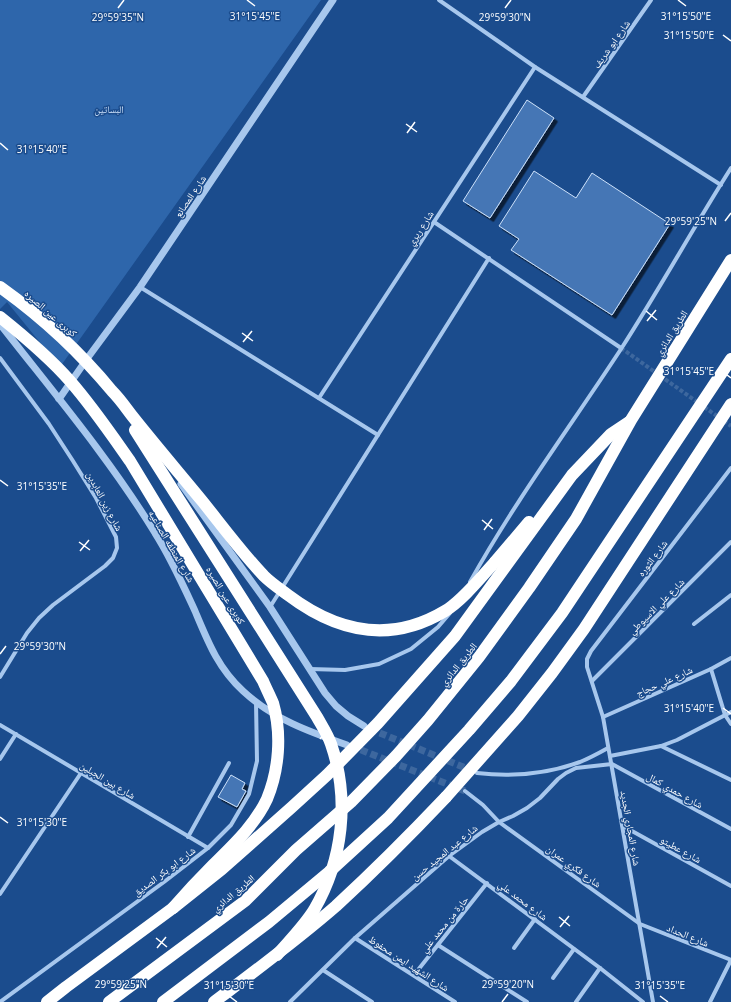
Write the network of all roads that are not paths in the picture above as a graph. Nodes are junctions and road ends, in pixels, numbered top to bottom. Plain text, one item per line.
1 (333, 0) edge
2 (439, 0) edge
3 (651, 0) edge
4 (535, 67) junction
5 (583, 97) junction
6 (731, 168) edge
7 (721, 184) junction
8 (434, 222) junction
9 (489, 258) junction
10 (731, 260) edge
11 (0, 287) edge
12 (140, 287) junction
13 (0, 317) edge
14 (0, 324) edge
15 (621, 348) junction
16 (88, 356) junction
17 (0, 358) edge
18 (731, 359) edge
19 (112, 391) junction
20 (319, 398) junction
21 (59, 399) junction
22 (731, 404) edge
23 (631, 420) junction
24 (378, 435) junction
25 (731, 468) edge
26 (561, 490) junction
27 (731, 542) edge
28 (731, 595) edge
29 (270, 608) junction
30 (694, 624) dead end
31 (731, 658) edge
32 (586, 659) joint
33 (310, 669) junction
34 (711, 669) junction
35 (0, 677) edge
36 (592, 681) junction
37 (256, 702) junction
38 (731, 712) edge
39 (725, 715) junction
40 (603, 718) junction
41 (731, 724) edge
42 (0, 725) edge
43 (364, 726) tunnel mouth
44 (16, 734) junction
45 (347, 745) tunnel mouth
46 (661, 746) junction
47 (608, 748) junction
48 (610, 756) junction
49 (0, 759) edge
50 (229, 763) dead end
51 (612, 764) junction
52 (477, 772) tunnel mouth
53 (81, 773) junction
54 (731, 780) edge
55 (464, 791) tunnel mouth
56 (499, 822) junction
57 (623, 826) junction
58 (731, 829) edge
59 (188, 836) junction
60 (208, 848) junction
61 (449, 856) junction
62 (487, 883) junction
63 (731, 886) edge
64 (0, 894) edge
65 (173, 908) junction
66 (535, 919) junction
67 (640, 924) junction
68 (355, 938) junction
69 (438, 945) junction
70 (514, 948) dead end
71 (574, 949) junction
72 (277, 955) junction
73 (731, 960) edge
74 (600, 968) junction
75 (323, 970) junction
76 (414, 975) junction
77 (553, 978) dead end
78 (0, 1002) edge
79 (47, 1002) edge
80 (109, 1002) edge
81 (164, 1002) edge
82 (214, 1002) edge
83 (290, 1002) edge
84 (372, 1002) edge
85 (455, 1002) edge
86 (527, 1002) edge
87 (576, 1002) edge
88 (643, 1002) edge
89 (653, 1002) edge
90 (711, 1002) edge

1 - 12 street, شارع المصانع
2 - 4 street
3 - 5 street, شارع ابو شريف
4 - 5 street
4 - 8 street, شارع ريري
5 - 7 street
6 - 7 street
7 - 15 street
8 - 9 street
8 - 20 street, شارع ريري
9 - 15 street
9 - 24 street
10 - 23 highway, الطريق الدائري
11 - 19 highway, كوبرى عين الصيره, bridge
12 - 16 street, شارع المصانع
12 - 20 street
13 - 65 highway, كوبرى عين الصيره, bridge
14 - 21 street, شارع المنطقه الصناعيه
15 - 33 street
16 - 21 street, شارع المصانع
16 - 29 street
17 - 35 street, شارع زين العابدين
18 - 81 highway
19 - 26 highway, كوبرى عين الصيره, bridge
19 - 72 highway, bridge
20 - 24 street
21 - 37 street, شارع المنطقه الصناعيه
22 - 72 highway, bridge
23 - 26 highway
23 - 80 highway, الطريق الدائري
24 - 29 street
25 - 32 street, شارع الثوره
26 - 65 highway
27 - 36 street, شارع علي الاسيوطي
28 - 30 street
29 - 33 street
31 - 34 street, شارع علي حجاج
32 - 36 street, شارع المجاري الجديد
33 - 43 street
34 - 39 street
34 - 40 street, شارع علي حجاج
36 - 40 street, شارع المجاري الجديد
37 - 45 street, شارع المنطقه الصناعيه
37 - 60 street, شارع ابو بكر الصديق
38 - 39 street
39 - 41 street
39 - 46 street
40 - 47 street, شارع المجاري الجديد
42 - 44 street, شارع بين الجبلين
44 - 49 street
44 - 53 street, شارع بين الجبلين
46 - 48 street
46 - 54 street
47 - 48 street, شارع المجاري الجديد
47 - 52 street
48 - 51 street, شارع المجاري الجديد
50 - 59 street
51 - 56 street, شارع عبد المجيد حسن
51 - 57 street, شارع المجاري الجديد
51 - 58 street, شارع حمدي كمال
53 - 59 street, شارع بين الجبلين
53 - 64 street
55 - 56 street, شارع فكري عمران
56 - 61 street, شارع عبد المجيد حسن
56 - 67 street, شارع فكري عمران
57 - 63 street, شارع عطيتو
57 - 67 street, شارع المجاري الجديد
59 - 60 street, شارع بين الجبلين
60 - 78 street, شارع ابو بكر الصديق
61 - 62 street, شارع محمد علي
61 - 68 street, شارع عبد المجيد حسن
62 - 66 street, شارع محمد علي
62 - 69 street, حارة من محمد علي
65 - 79 highway
66 - 70 street
66 - 71 street, شارع محمد علي
67 - 73 street, شارع الحداد
67 - 89 street, شارع المجاري الجديد
68 - 75 street, شارع عبد المجيد حسن
68 - 76 street, شارع الشهيد ايمن محفوظ
69 - 76 street, حارة من محمد علي
69 - 86 street
71 - 74 street, شارع محمد علي
71 - 77 street
72 - 82 highway
73 - 90 street
74 - 87 street
74 - 88 street, شارع محمد علي
75 - 83 street, شارع عبد المجيد حسن
75 - 84 street
76 - 85 street, شارع الشهيد ايمن محفوظ

